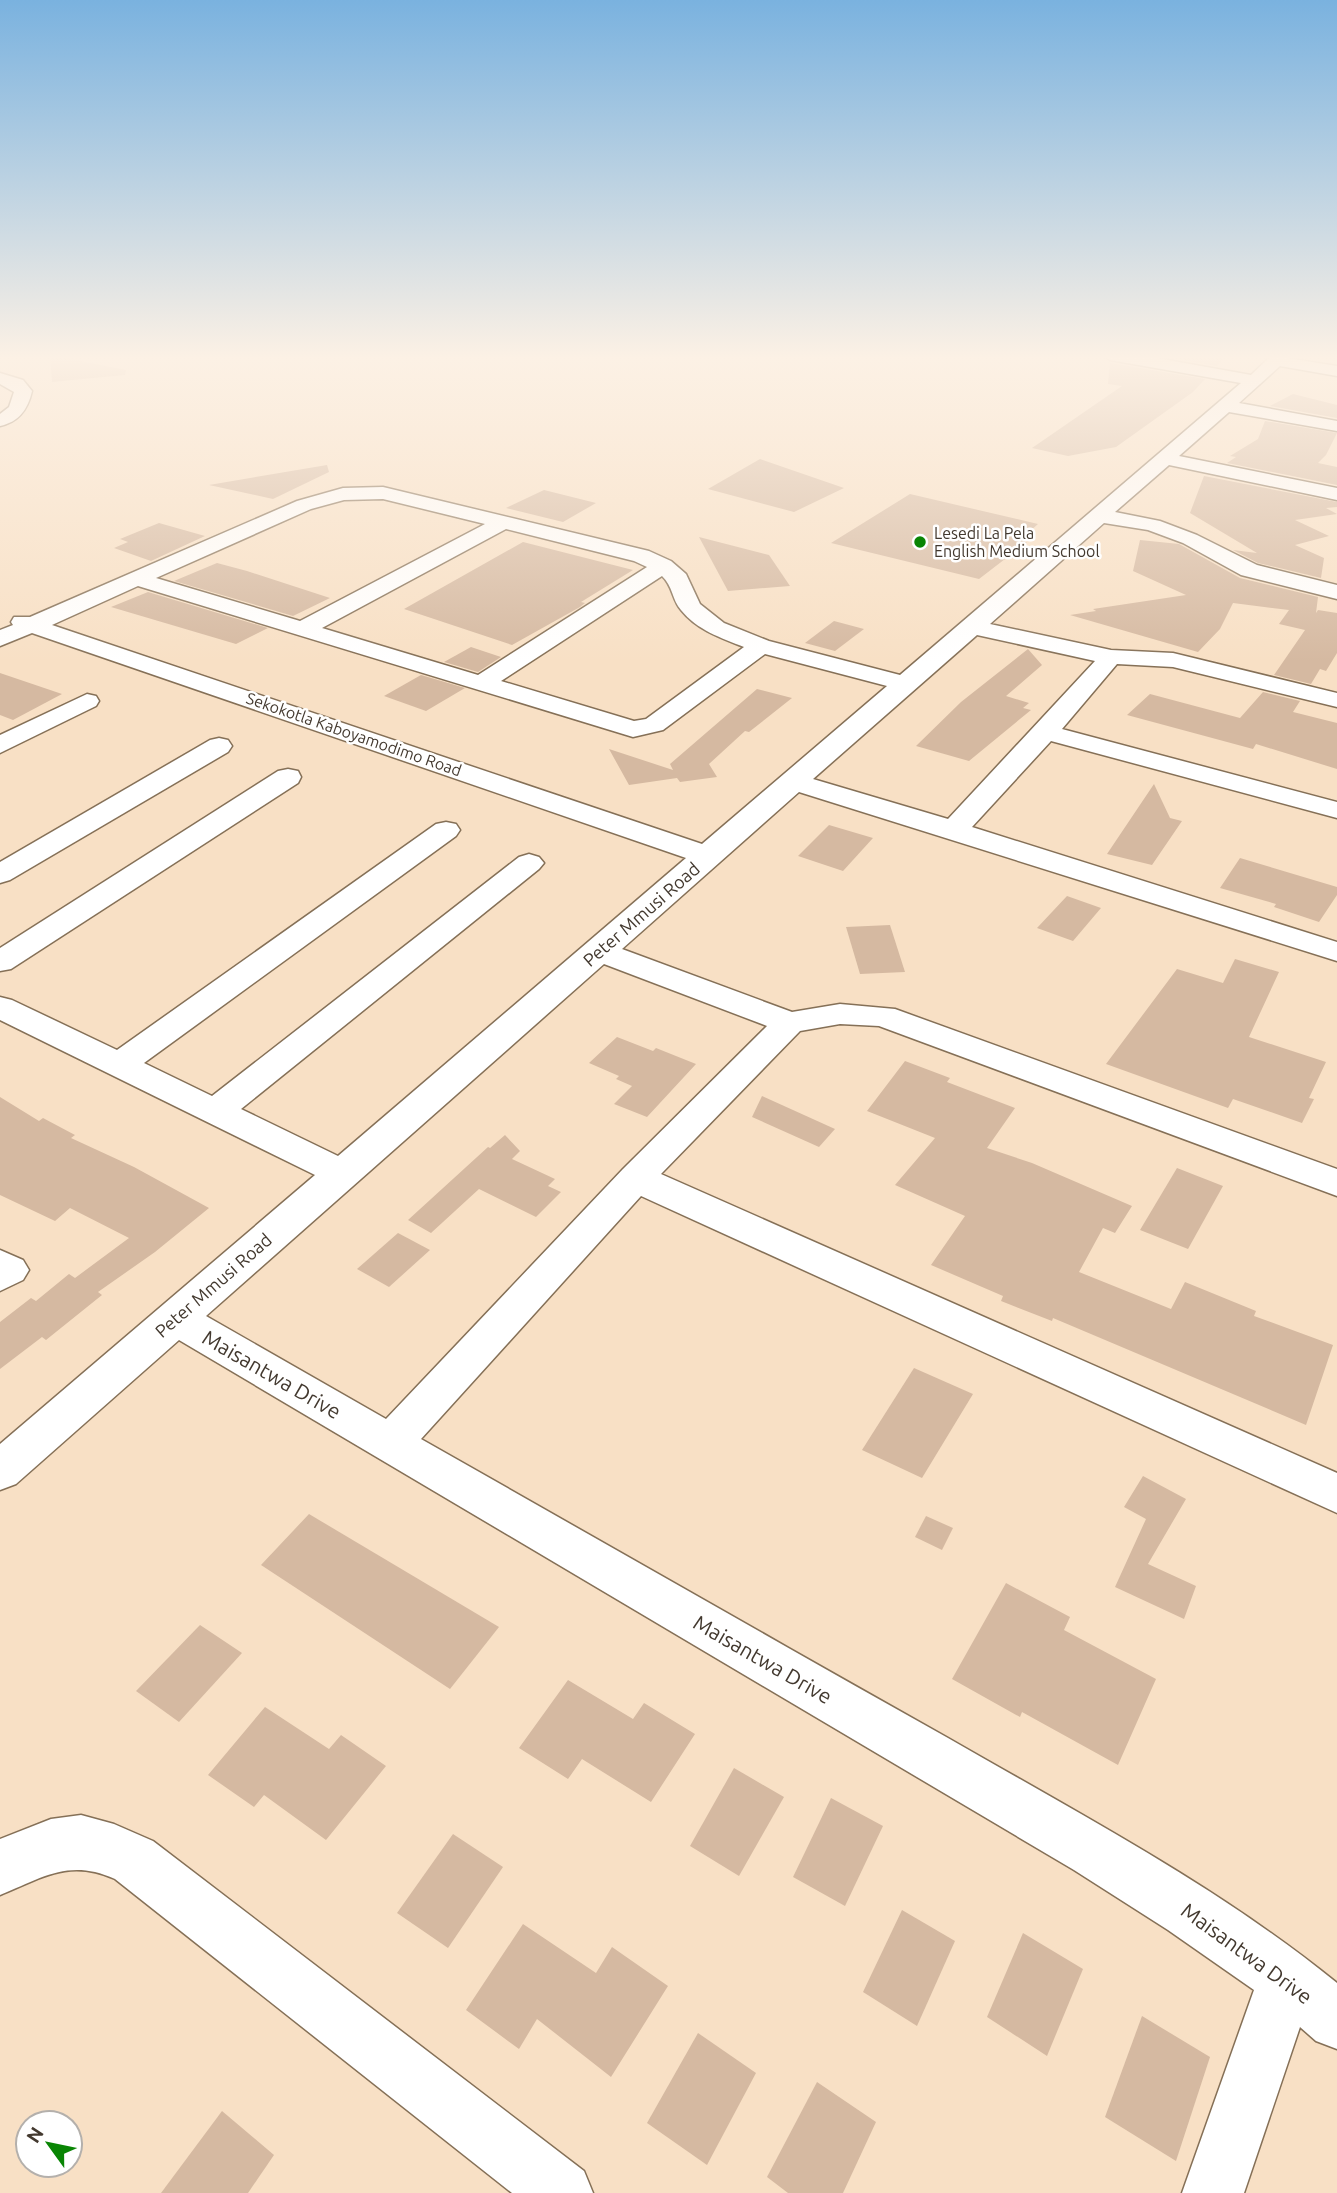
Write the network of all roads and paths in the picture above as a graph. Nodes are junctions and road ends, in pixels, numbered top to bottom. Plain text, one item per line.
1 (1165, 459) joint
2 (1337, 494) edge
3 (1100, 516) junction
4 (502, 523) junction
5 (663, 566) junction
6 (136, 579) junction
7 (1337, 592) edge
8 (0, 614) edge
9 (32, 625) junction
10 (973, 627) junction
11 (301, 630) junction
12 (0, 639) edge
13 (761, 646) junction
14 (1111, 657) junction
15 (482, 683) junction
16 (908, 684) junction
17 (1337, 700) edge
18 (87, 701) dead end
19 (1045, 732) junction
20 (0, 746) edge
21 (219, 746) dead end
22 (288, 777) dead end
23 (794, 782) junction
24 (1337, 810) edge
25 (446, 830) dead end
26 (954, 830) junction
27 (708, 856) junction
28 (529, 863) dead end
29 (0, 874) edge
30 (599, 951) junction
31 (1337, 952) edge
32 (0, 962) edge
33 (0, 1007) edge
34 (789, 1023) junction
35 (120, 1064) junction
36 (216, 1111) junction
37 (342, 1173) junction
38 (636, 1178) junction
39 (1337, 1183) edge
40 (0, 1264) edge
41 (0, 1276) edge
42 (175, 1318) junction
43 (391, 1443) junction
44 (0, 1471) edge
45 (1337, 1494) edge
46 (0, 1868) edge
47 (1287, 1978) junction
48 (1337, 2020) edge
49 (562, 2193) edge
50 (1213, 2193) edge

1 - 2 street
1 - 3 street, Peter Mmusi Road
3 - 7 street
3 - 10 street, Peter Mmusi Road
4 - 5 street
4 - 6 street
4 - 11 street
5 - 13 street
5 - 15 street
6 - 9 street
6 - 11 street
8 - 9 street, Sekokotla Kaboyamodimo Road
9 - 12 street
9 - 27 street, Sekokotla Kaboyamodimo Road
10 - 14 street
10 - 16 street, Peter Mmusi Road
11 - 15 street
13 - 15 street
13 - 16 street
14 - 17 street
14 - 19 street
16 - 23 street, Peter Mmusi Road
18 - 20 street
19 - 24 street
19 - 26 street
21 - 29 street
22 - 32 street
23 - 26 street
23 - 27 street, Peter Mmusi Road
25 - 35 street
26 - 31 street
27 - 30 street, Peter Mmusi Road
28 - 36 street
30 - 34 street
30 - 37 street, Peter Mmusi Road
33 - 35 street
34 - 38 street
34 - 39 street
35 - 36 street
36 - 37 street
37 - 42 street, Peter Mmusi Road
38 - 43 street
38 - 45 street
40 - 41 street
42 - 43 street, Maisantwa Drive
42 - 44 street, Peter Mmusi Road
43 - 47 street, Maisantwa Drive
46 - 49 street
47 - 48 street, Maisantwa Drive
47 - 50 street

